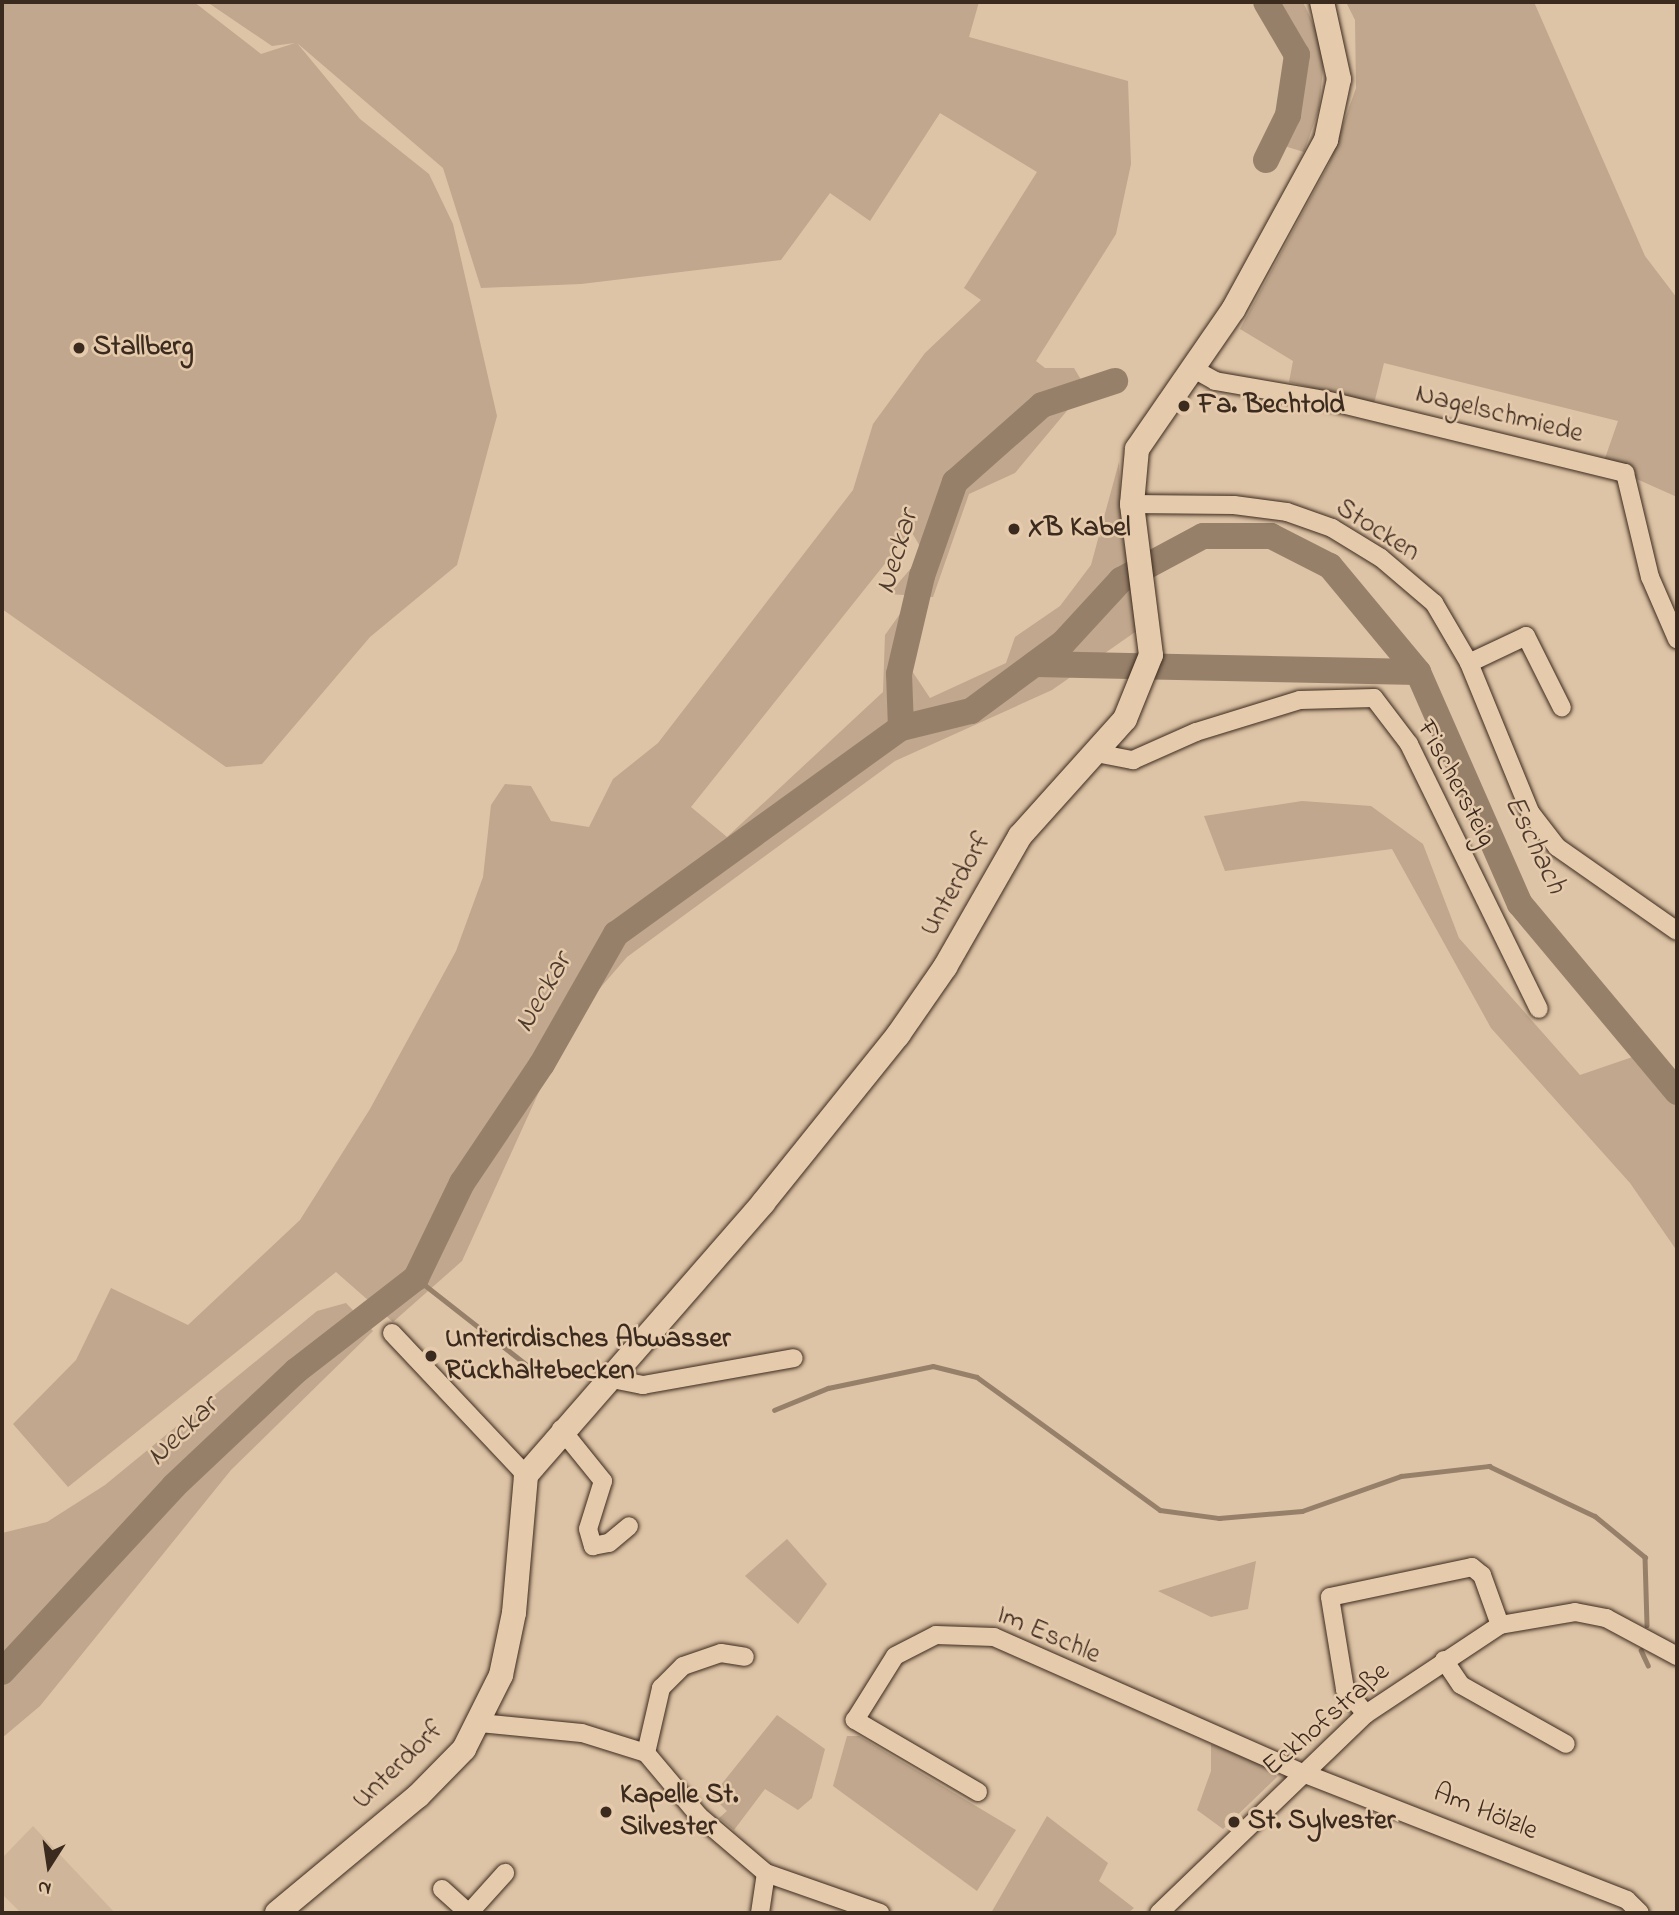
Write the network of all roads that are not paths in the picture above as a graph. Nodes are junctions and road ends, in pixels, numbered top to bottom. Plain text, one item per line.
1 (1322, 2) edge
2 (1192, 368) junction
3 (1132, 504) junction
4 (1677, 639) edge
5 (1469, 663) junction
6 (1562, 708) dead end
7 (1096, 753) junction
8 (1677, 931) edge
9 (1539, 1009) dead end
10 (392, 1333) dead end
11 (794, 1358) dead end
12 (607, 1378) junction
13 (561, 1429) junction
14 (526, 1475) junction
15 (629, 1526) dead end
16 (1500, 1625) junction
17 (1677, 1656) edge
18 (745, 1657) dead end
19 (1444, 1660) junction
20 (1366, 1714) junction
21 (480, 1723) junction
22 (1566, 1744) dead end
23 (646, 1753) junction
24 (1303, 1773) junction
25 (978, 1792) dead end
26 (505, 1873) dead end
27 (766, 1873) junction
28 (442, 1889) dead end
29 (277, 1913) edge
30 (469, 1913) edge
31 (760, 1913) edge
32 (880, 1913) edge
33 (1159, 1913) edge
34 (1640, 1913) edge

1 - 2 street, Unterdorf
2 - 3 street, Unterdorf
2 - 4 street, Nagelschmiede
3 - 5 street, Stocken
3 - 7 street, Unterdorf
5 - 6 street
5 - 8 street, Stocken
7 - 9 street, Fischersteig
7 - 12 street, Unterdorf
10 - 14 street
11 - 12 street
12 - 13 street, Unterdorf
13 - 14 street, Unterdorf
13 - 15 street
14 - 21 street, Unterdorf
16 - 17 street
16 - 19 street, Eckhofstraße
16 - 20 street
18 - 23 street
19 - 20 street, Eckhofstraße
19 - 22 street
20 - 24 street, Eckhofstraße
21 - 23 street
21 - 29 street, Unterdorf
23 - 27 street
24 - 25 street, Im Eschle
24 - 33 street, Eckhofstraße
24 - 34 street, Am Hölzle
26 - 30 street
27 - 31 street
27 - 32 street
28 - 30 street

